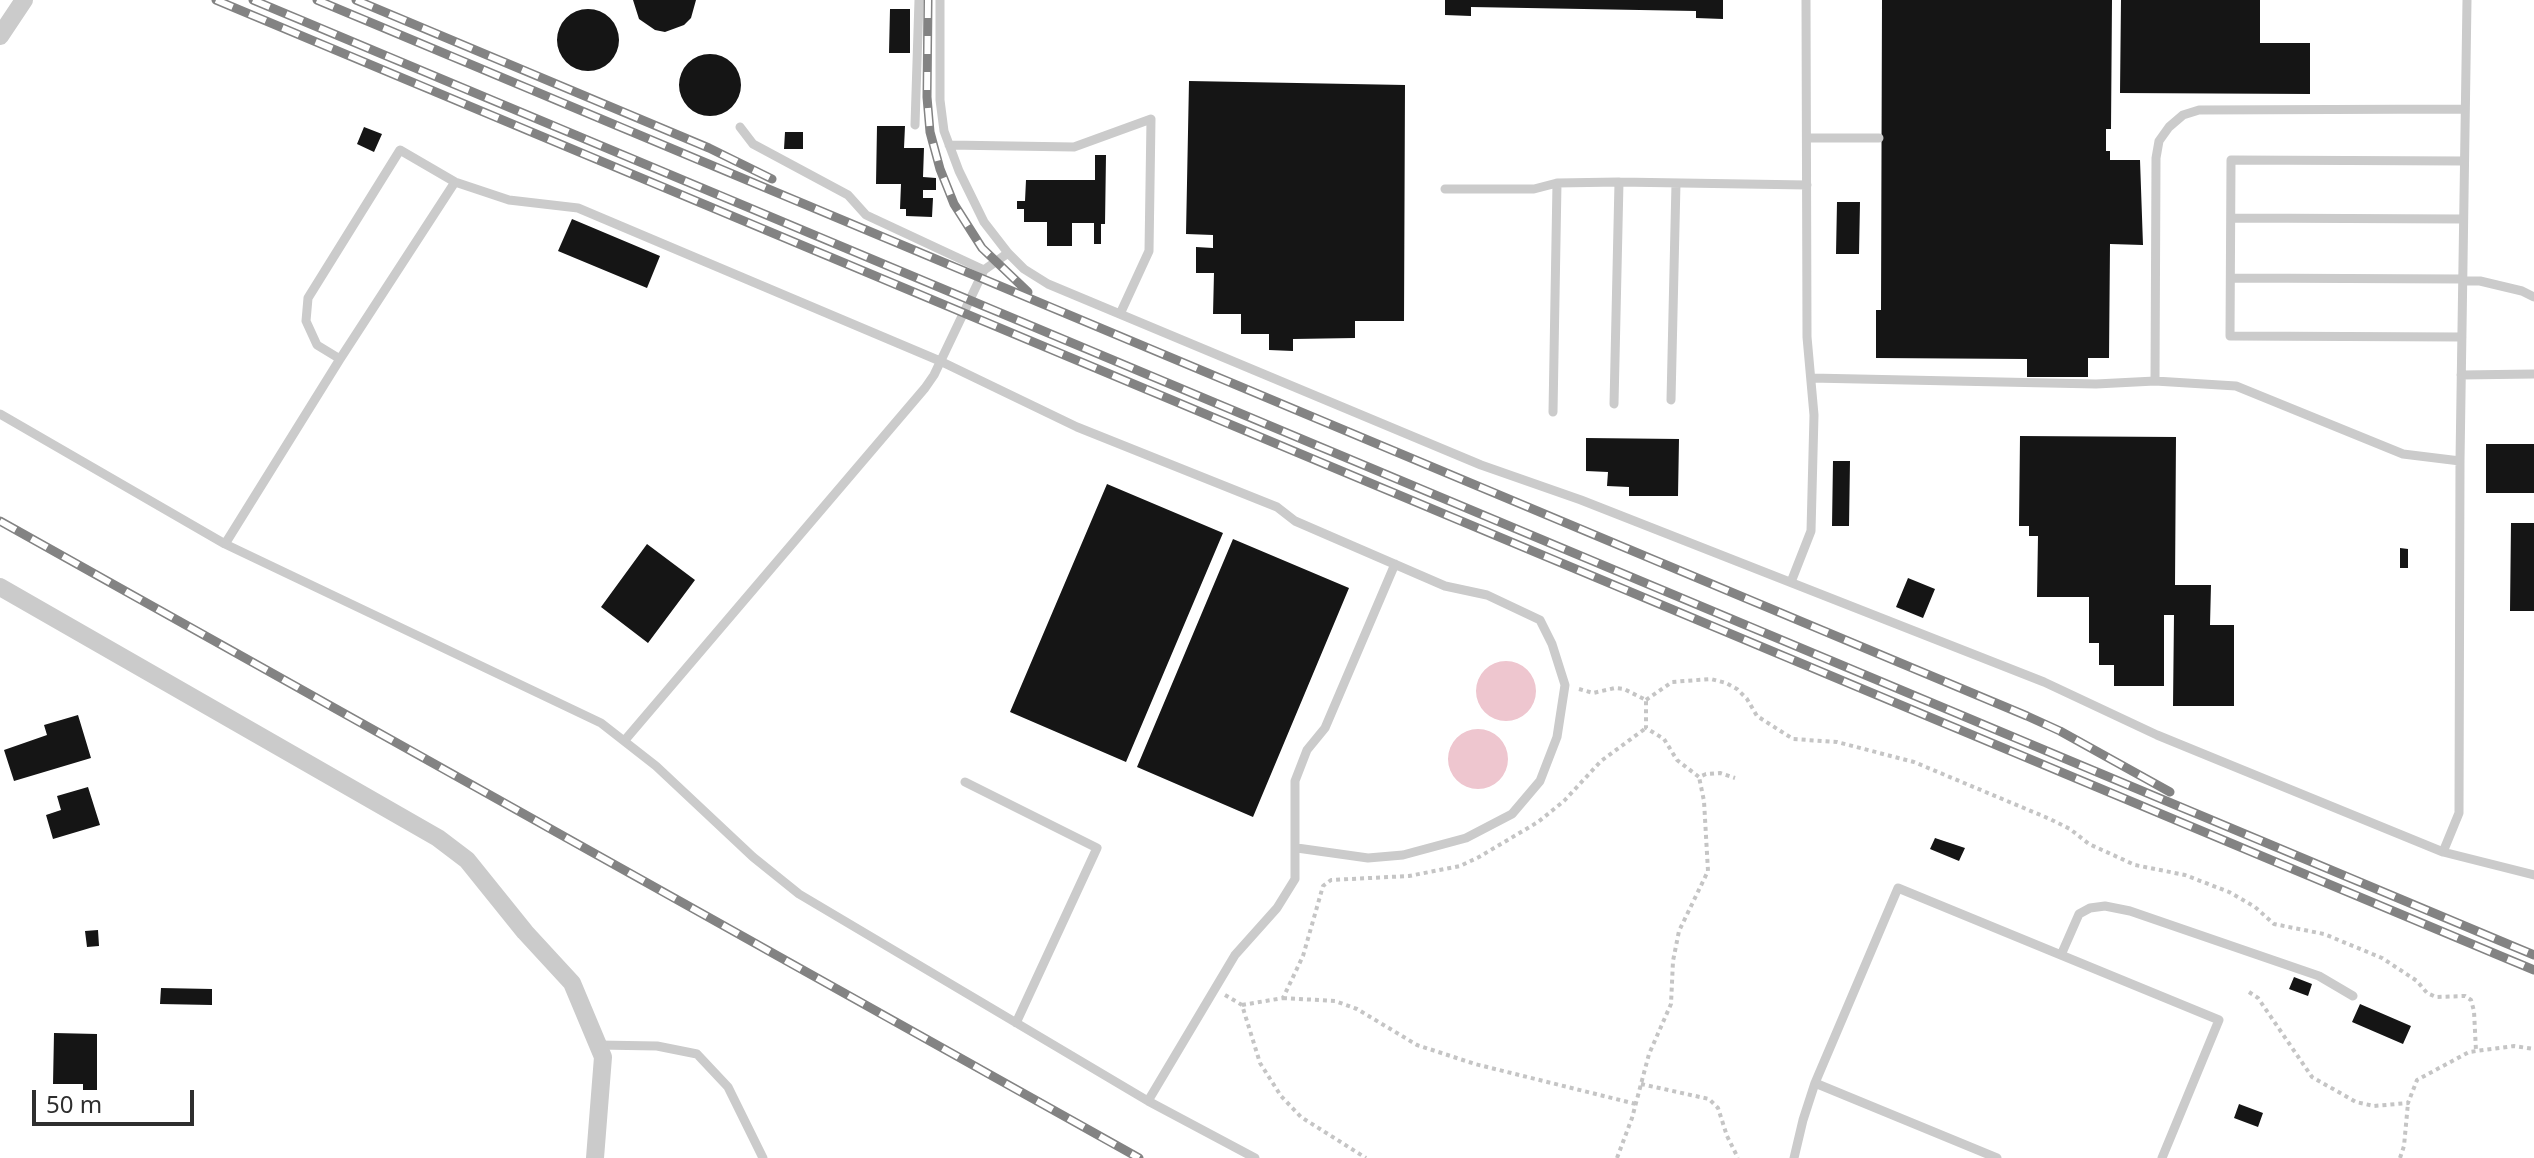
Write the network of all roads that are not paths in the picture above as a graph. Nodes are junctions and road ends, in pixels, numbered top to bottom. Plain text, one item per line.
1 (24, 0) edge
2 (919, 0) edge
3 (940, 0) edge
4 (1806, 0) edge
5 (2467, 0) edge
6 (0, 36) edge
7 (2464, 109) junction
8 (915, 125) dead end
9 (740, 127) dead end
10 (1807, 138) junction
11 (1879, 138) dead end
12 (949, 145) junction
13 (2464, 161) junction
14 (455, 182) junction
15 (1619, 182) junction
16 (1557, 183) junction
17 (1676, 183) junction
18 (1807, 185) junction
19 (1445, 189) dead end
20 (2231, 218) junction
21 (2463, 219) junction
22 (1008, 253) junction
23 (984, 270) junction
24 (2231, 278) junction
25 (2462, 280) junction
26 (2534, 297) edge
27 (1120, 314) junction
28 (2462, 337) junction
29 (340, 359) junction
30 (940, 361) junction
31 (2534, 374) edge
32 (2461, 375) junction
33 (1811, 378) junction
34 (2155, 381) junction
35 (1671, 400) dead end
36 (1614, 404) dead end
37 (1553, 412) dead end
38 (0, 414) edge
39 (2460, 461) junction
40 (225, 544) junction
41 (1395, 564) junction
42 (1791, 582) junction
43 (0, 587) edge
44 (625, 740) junction
45 (965, 782) dead end
46 (1297, 848) junction
47 (2443, 852) junction
48 (2534, 875) edge
49 (2061, 955) junction
50 (2353, 996) dead end
51 (1016, 1023) junction
52 (598, 1045) junction
53 (1815, 1083) junction
54 (1148, 1101) junction
55 (595, 1158) edge
56 (763, 1158) edge
57 (1255, 1158) edge
58 (1794, 1158) edge
59 (1997, 1158) edge
60 (2162, 1158) edge

1 - 6 street
2 - 8 lane
3 - 12 lane
4 - 10 lane
5 - 7 lane
7 - 13 lane
7 - 34 lane
9 - 23 lane
10 - 11 lane
10 - 18 lane
12 - 22 lane
12 - 27 lane
13 - 20 lane
13 - 21 lane
14 - 29 lane
14 - 29 lane
14 - 30 lane
15 - 16 lane
15 - 17 lane
15 - 36 lane
16 - 19 lane
16 - 37 lane
17 - 18 lane
17 - 35 lane
18 - 33 lane
20 - 21 lane
20 - 24 lane
21 - 25 lane
22 - 23 lane
22 - 27 lane
23 - 30 lane
24 - 25 lane
24 - 28 lane
25 - 26 lane
25 - 28 lane
27 - 42 lane
28 - 32 lane
29 - 40 lane
30 - 41 lane
30 - 44 lane
31 - 32 lane
32 - 39 lane
33 - 34 lane
33 - 42 lane
34 - 39 lane
38 - 40 lane
39 - 47 lane
40 - 44 lane
41 - 46 lane
41 - 46 lane
42 - 47 lane
43 - 52 street
44 - 51 lane
45 - 51 lane
46 - 54 lane
47 - 48 lane
49 - 50 lane
49 - 53 lane
49 - 60 lane
51 - 54 lane
52 - 55 street
52 - 56 lane
53 - 58 lane
53 - 59 lane
54 - 57 lane

